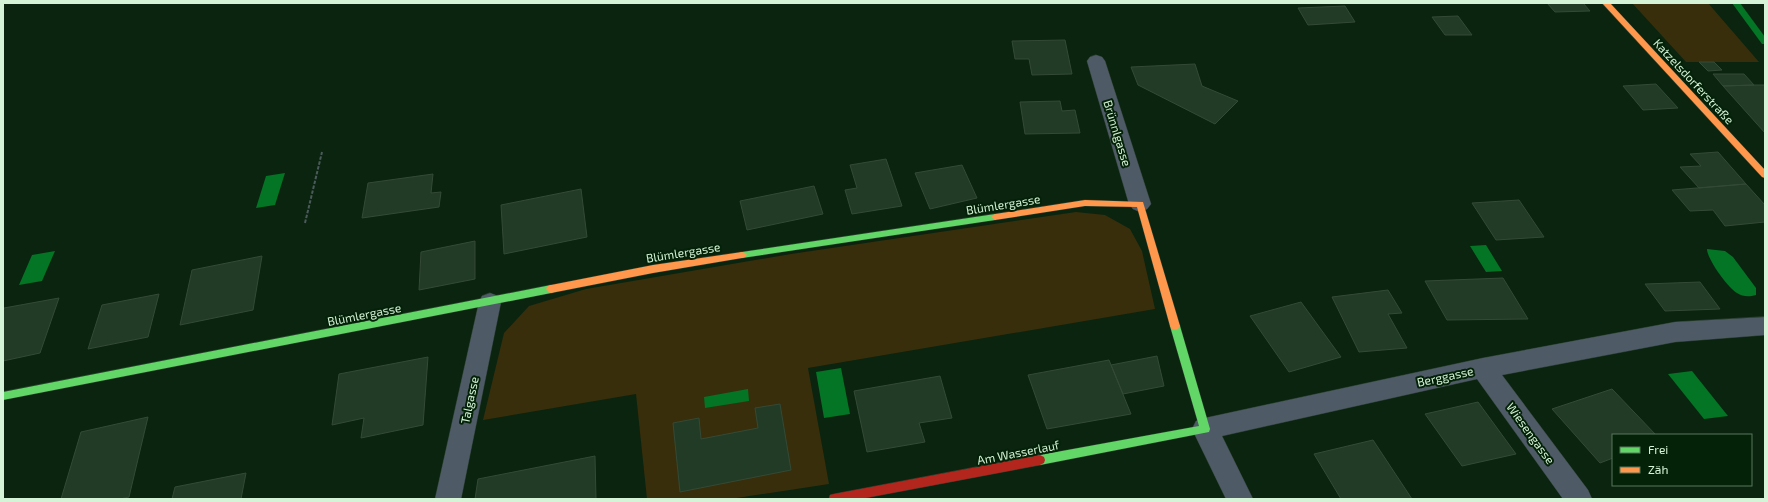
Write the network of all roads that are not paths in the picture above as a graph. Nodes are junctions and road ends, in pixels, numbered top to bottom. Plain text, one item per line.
1 (1606, 3) edge
2 (1096, 62) dead end
3 (1765, 175) edge
4 (1140, 204) junction
5 (490, 302) junction
6 (1765, 326) edge
7 (1483, 368) junction
8 (3, 396) edge
9 (1205, 429) junction
10 (448, 499) edge
11 (834, 499) edge
12 (1240, 499) edge
13 (1579, 499) edge

1 - 3 street, Katzelsdorferstraße
2 - 4 street, Brünnlgasse
4 - 5 street, Blümlergasse
4 - 9 street
5 - 8 street, Blümlergasse
5 - 10 street, Talgasse
6 - 7 street, Berggasse
7 - 9 street, Berggasse
7 - 13 street, Wiesengasse
9 - 11 street, Am Wasserlauf
9 - 12 street

